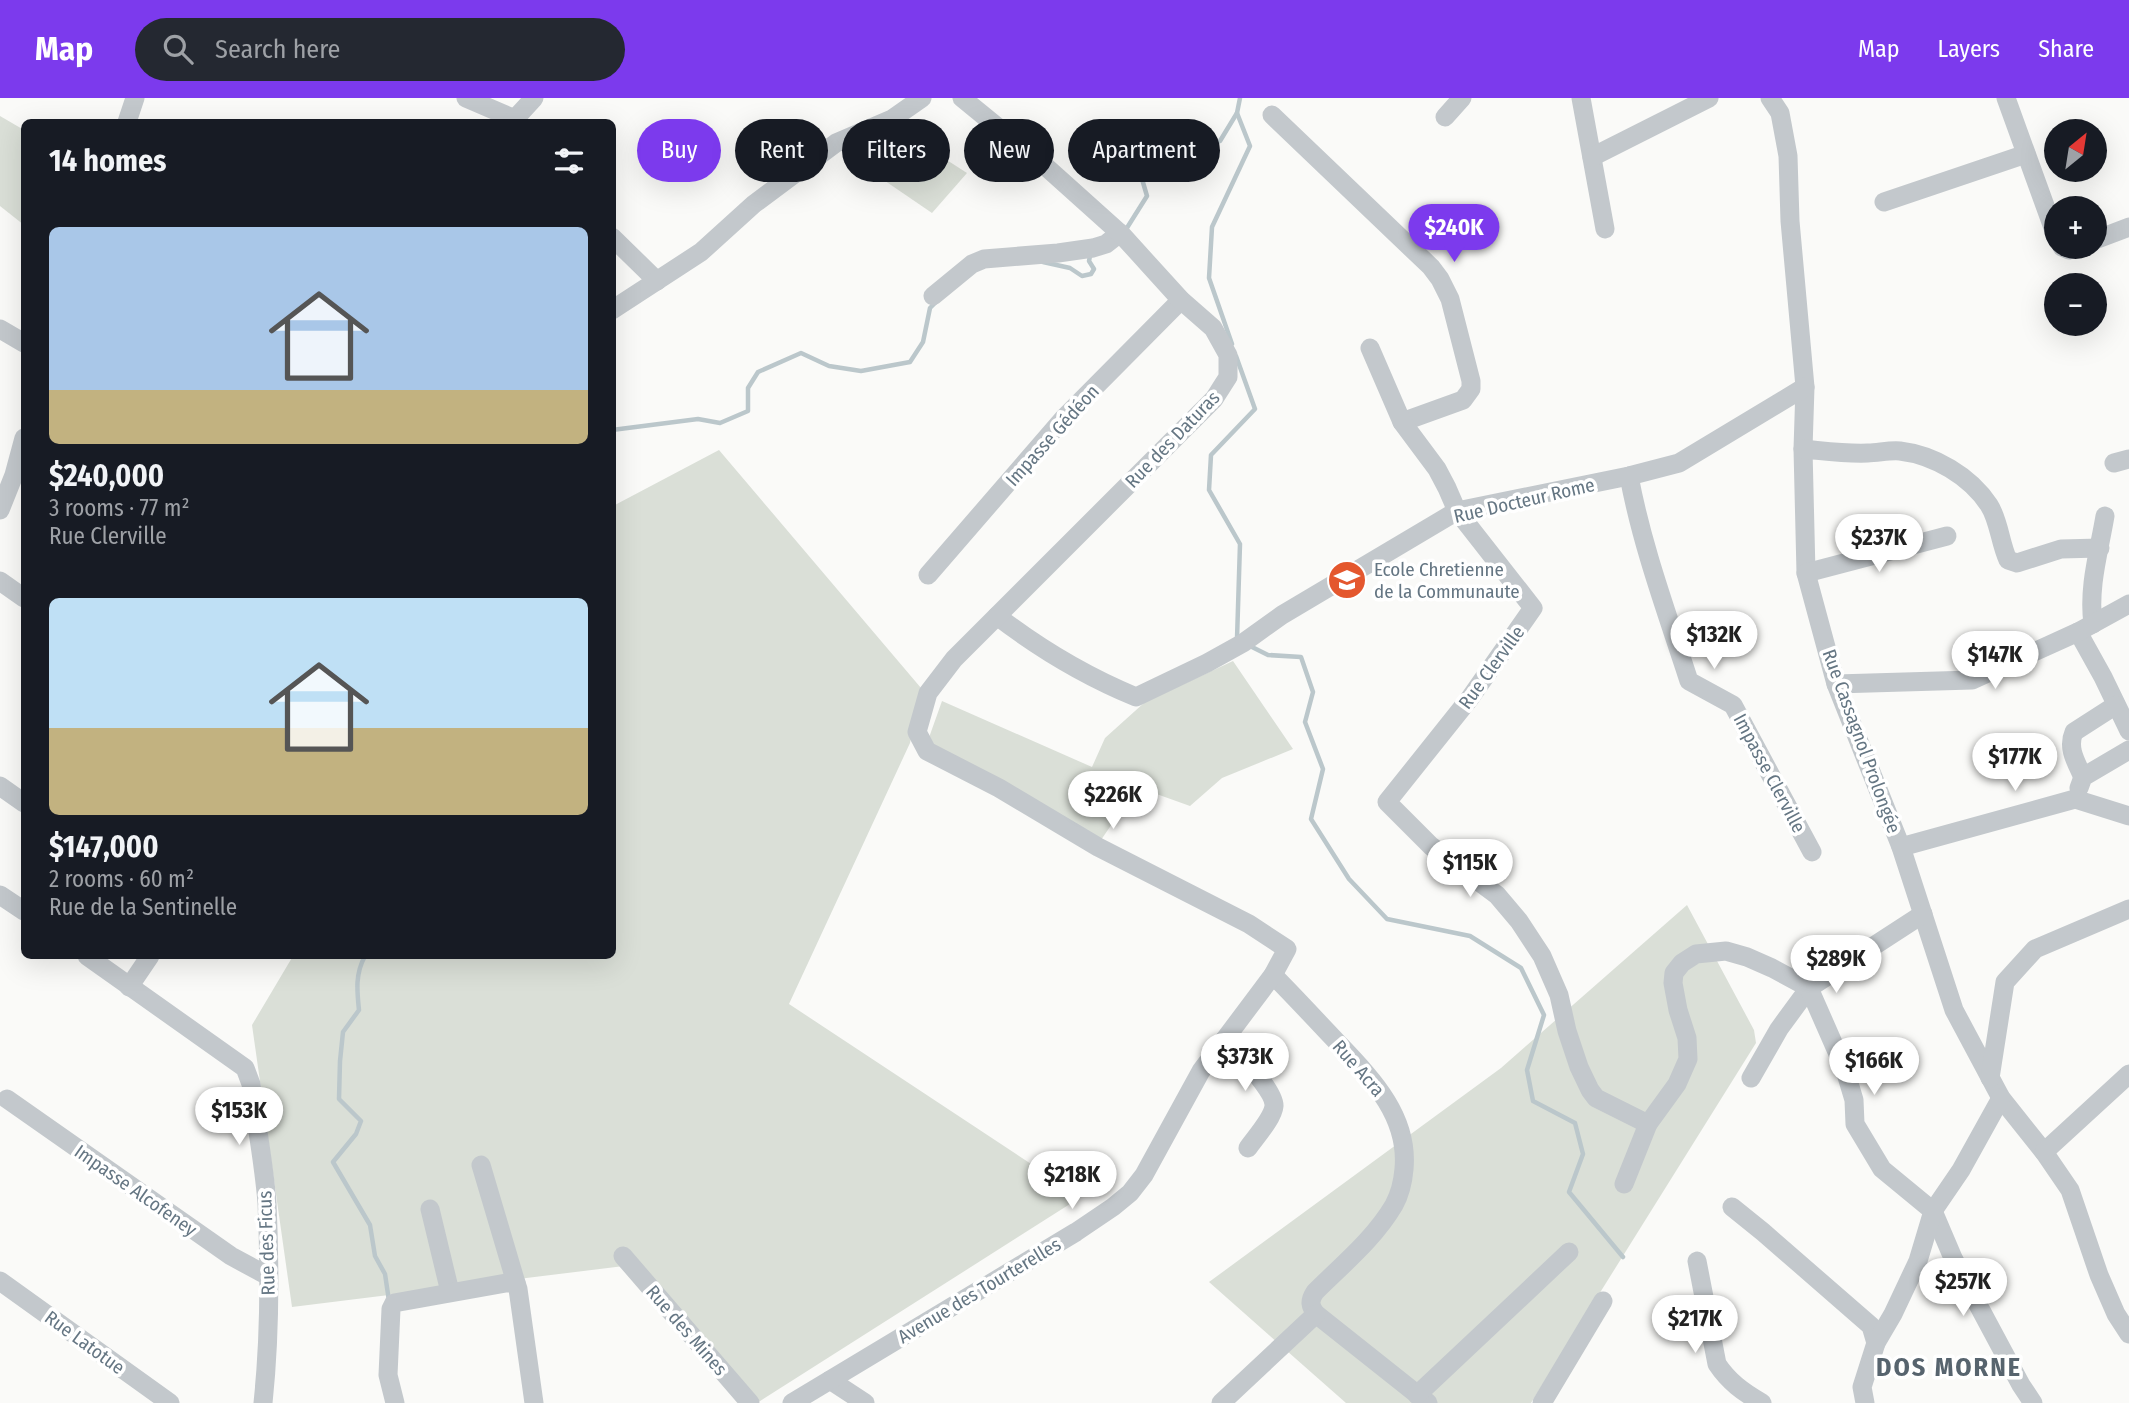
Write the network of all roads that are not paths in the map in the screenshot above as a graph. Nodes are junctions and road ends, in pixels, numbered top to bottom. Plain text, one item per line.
1 (135, 98) edge
2 (466, 98) edge
3 (534, 98) edge
4 (962, 98) edge
5 (1462, 98) edge
6 (1581, 98) edge
7 (1709, 98) edge
8 (1770, 98) edge
9 (2006, 98) edge
10 (910, 101) edge
11 (1272, 115) dead end
12 (1445, 117) dead end
13 (128, 119) edge
14 (510, 119) edge
15 (516, 119) edge
16 (2026, 154) junction
17 (1592, 157) junction
18 (1884, 202) dead end
19 (2044, 203) edge
20 (2129, 227) edge
21 (1605, 229) dead end
22 (1120, 233) junction
23 (2107, 235) edge
24 (616, 241) edge
25 (657, 281) junction
26 (933, 296) dead end
27 (1181, 300) junction
28 (616, 307) edge
29 (0, 329) edge
30 (21, 340) edge
31 (1370, 348) dead end
32 (1805, 387) junction
33 (1402, 422) junction
34 (21, 449) edge
35 (1803, 449) junction
36 (1629, 476) junction
37 (0, 510) edge
38 (1457, 511) junction
39 (2105, 516) dead end
40 (1947, 536) dead end
41 (2100, 548) junction
42 (1806, 573) junction
43 (928, 575) dead end
44 (0, 581) edge
45 (21, 596) edge
46 (2129, 604) edge
47 (997, 616) junction
48 (2086, 628) junction
49 (1836, 684) junction
50 (2116, 705) junction
51 (2129, 731) edge
52 (2129, 750) edge
53 (2083, 777) junction
54 (0, 786) edge
55 (2075, 799) junction
56 (21, 801) edge
57 (2129, 816) edge
58 (1901, 847) junction
59 (1812, 852) dead end
60 (0, 895) edge
61 (21, 909) edge
62 (2129, 909) edge
63 (1923, 914) junction
64 (1287, 950) joint
65 (91, 959) edge
66 (148, 959) edge
67 (1273, 975) junction
68 (130, 987) junction
69 (1809, 988) junction
70 (1226, 1039) junction
71 (2129, 1074) edge
72 (1990, 1077) junction
73 (1751, 1078) dead end
74 (2001, 1098) junction
75 (7, 1099) dead end
76 (1648, 1124) junction
77 (1248, 1148) dead end
78 (2044, 1152) junction
79 (481, 1165) dead end
80 (1625, 1184) dead end
81 (1732, 1207) dead end
82 (430, 1209) dead end
83 (1933, 1211) junction
84 (1569, 1252) dead end
85 (623, 1256) dead end
86 (1697, 1261) dead end
87 (268, 1276) junction
88 (0, 1281) edge
89 (516, 1283) junction
90 (450, 1292) junction
91 (1603, 1301) dead end
92 (1317, 1314) junction
93 (2129, 1334) edge
94 (1875, 1343) junction
95 (830, 1380) junction
96 (1859, 1398) edge
97 (1422, 1399) edge
98 (170, 1403) edge
99 (263, 1403) edge
100 (395, 1403) edge
101 (534, 1403) edge
102 (750, 1403) edge
103 (792, 1403) edge
104 (864, 1403) edge
105 (1221, 1403) edge
106 (1542, 1403) edge
107 (1762, 1403) edge
108 (2033, 1403) edge

1 - 13 street
2 - 14 street
3 - 15 street
4 - 22 street, Rue des Daturas
5 - 12 street
6 - 17 street
7 - 17 street
8 - 32 street, Rue Cassagnol Prolongée
9 - 16 street
10 - 25 street
11 - 33 street
16 - 18 street
16 - 19 street
17 - 21 street
20 - 23 street
22 - 26 street
22 - 27 street, Rue des Daturas
24 - 25 street
25 - 28 street
27 - 43 street, Impasse Gédéon
27 - 47 street, Rue des Daturas
29 - 30 street
31 - 33 street, Rue Clerville
32 - 35 street, Rue Cassagnol Prolongée
32 - 36 street, Rue Docteur Rome
33 - 38 street, Rue Clerville
34 - 37 street
35 - 41 street
35 - 42 street, Rue Cassagnol Prolongée
36 - 38 street, Rue Docteur Rome
36 - 59 street, Impasse Clerville
38 - 47 street, Rue Docteur Rome
38 - 76 street, Rue Clerville
39 - 41 street
40 - 42 street
41 - 48 street
42 - 49 street, Rue Cassagnol Prolongée
44 - 45 street
46 - 48 street
47 - 64 street, Rue des Daturas
48 - 49 street
48 - 50 street
49 - 58 street, Rue Cassagnol Prolongée
50 - 51 street
50 - 53 street
52 - 53 street
53 - 55 street
54 - 56 street
55 - 57 street
55 - 58 street
58 - 63 street, Rue Cassagnol Prolongée
60 - 61 street
62 - 72 street
63 - 69 street
63 - 72 street, Rue Cassagnol Prolongée
64 - 67 street, Avenue des Tourterelles
65 - 68 street, Rue des Ficus
66 - 68 street
67 - 70 street, Avenue des Tourterelles
67 - 92 street, Rue Acra
68 - 87 street, Rue des Ficus
69 - 73 street
69 - 76 street
69 - 83 street
70 - 77 street
70 - 95 street, Avenue des Tourterelles
71 - 78 street
72 - 74 street, Rue Cassagnol Prolongée
74 - 78 street, Rue Cassagnol Prolongée
74 - 83 street
75 - 87 street, Impasse Alcofeney
76 - 80 street
78 - 93 street, Rue Cassagnol Prolongée
79 - 89 street
81 - 94 street
82 - 90 street
83 - 94 street
83 - 108 street
84 - 97 street
85 - 102 street, Rue des Mines
86 - 107 street
87 - 99 street, Rue des Ficus
88 - 98 street, Rue Latotue
89 - 90 street
89 - 101 street
90 - 100 street
91 - 106 street
92 - 97 street
92 - 105 street
94 - 96 street
95 - 103 street, Avenue des Tourterelles
95 - 104 street

